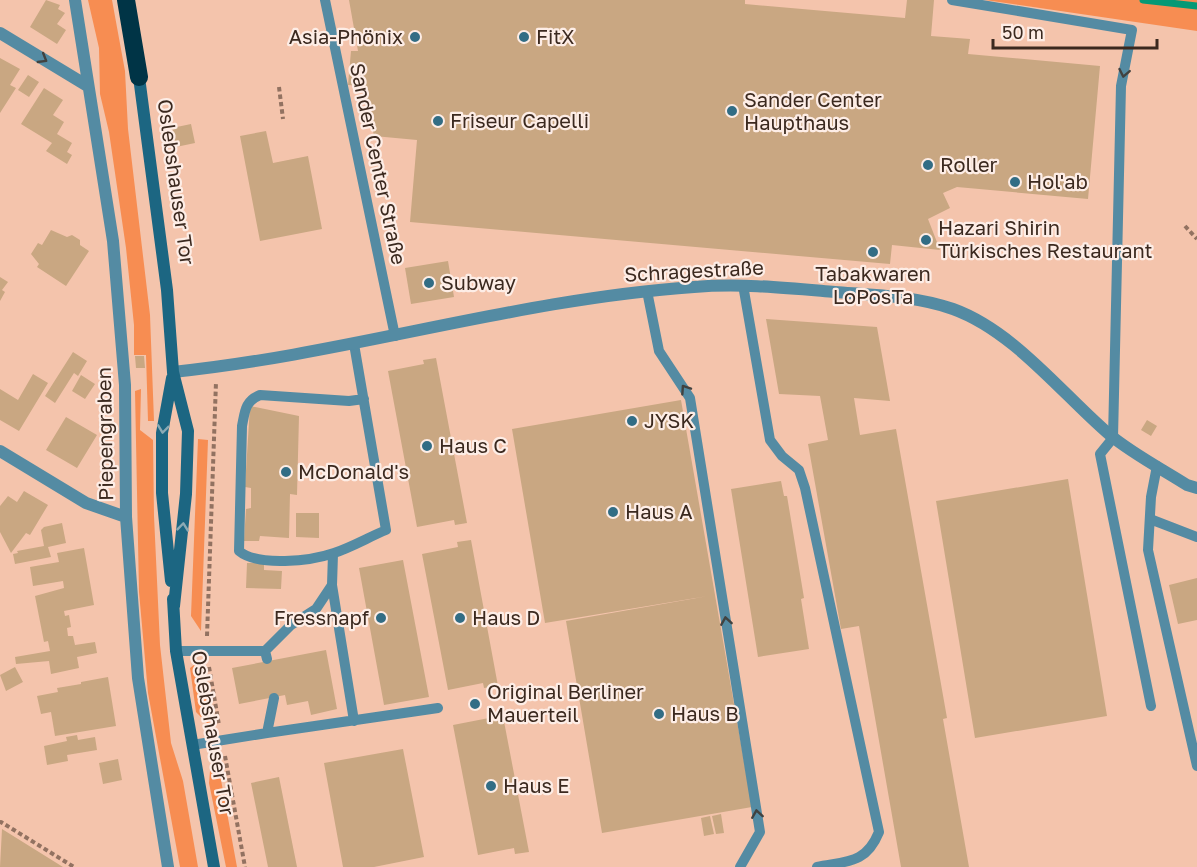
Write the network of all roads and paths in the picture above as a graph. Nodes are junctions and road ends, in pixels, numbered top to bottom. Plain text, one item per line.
1 (75, 0) edge
2 (126, 0) edge
3 (325, 0) edge
4 (952, 0) edge
5 (0, 33) edge
6 (139, 77) joint
7 (86, 85) junction
8 (279, 87) dead end
9 (283, 119) dead end
10 (1185, 226) dead end
11 (1197, 238) edge
12 (744, 285) junction
13 (647, 291) junction
14 (394, 336) junction
15 (354, 344) junction
16 (217, 367) junction
17 (173, 372) junction
18 (364, 399) junction
19 (1113, 438) junction
20 (0, 452) edge
21 (1157, 466) junction
22 (1197, 488) edge
23 (126, 517) junction
24 (1150, 519) junction
25 (1197, 537) edge
26 (333, 554) junction
27 (332, 585) junction
28 (174, 606) junction
29 (176, 651) junction
30 (206, 651) junction
31 (274, 698) dead end
32 (1151, 706) dead end
33 (438, 708) dead end
34 (354, 721) junction
35 (267, 733) junction
36 (222, 741) junction
37 (192, 745) junction
38 (1197, 766) edge
39 (0, 824) edge
40 (74, 867) edge
41 (168, 867) edge
42 (213, 867) edge
43 (245, 867) edge
44 (740, 867) edge
45 (817, 867) edge

1 - 7 street, Piepengraben
2 - 6 highway, Oslebshauser Tor
3 - 14 lane, Sander Center Straße
4 -> 19 lane
5 -> 7 street
6 - 17 main road, Oslebshauser Tor
7 - 23 street, Piepengraben
8 - 9 path
10 - 11 path
12 - 13 street, Schragestraße
12 - 19 street, Schragestraße
12 - 45 lane
13 - 14 street, Schragestraße
44 -> 13 lane
14 - 15 street, Schragestraße
15 - 16 street, Schragestraße
15 - 18 lane
16 - 17 street, Schragestraße
16 - 30 path
17 -> 28 main road, Oslebshauser Tor
28 -> 17 main road, Oslebshauser Tor
18 - 26 lane
18 - 26 lane
19 - 21 street, Schragestraße
19 - 32 lane
20 - 23 street
21 - 22 street, Schragestraße
21 - 24 lane
23 - 41 street, Piepengraben
24 - 25 lane
24 - 38 lane
26 - 27 lane
27 - 30 lane
27 - 34 lane
28 - 29 main road, Oslebshauser Tor
29 - 30 lane
29 - 37 main road, Oslebshauser Tor
30 - 36 path
31 - 35 lane
33 - 34 lane
34 - 35 lane
35 - 36 lane
36 - 37 lane
36 - 43 path
37 - 42 main road, Oslebshauser Tor
39 - 40 path

